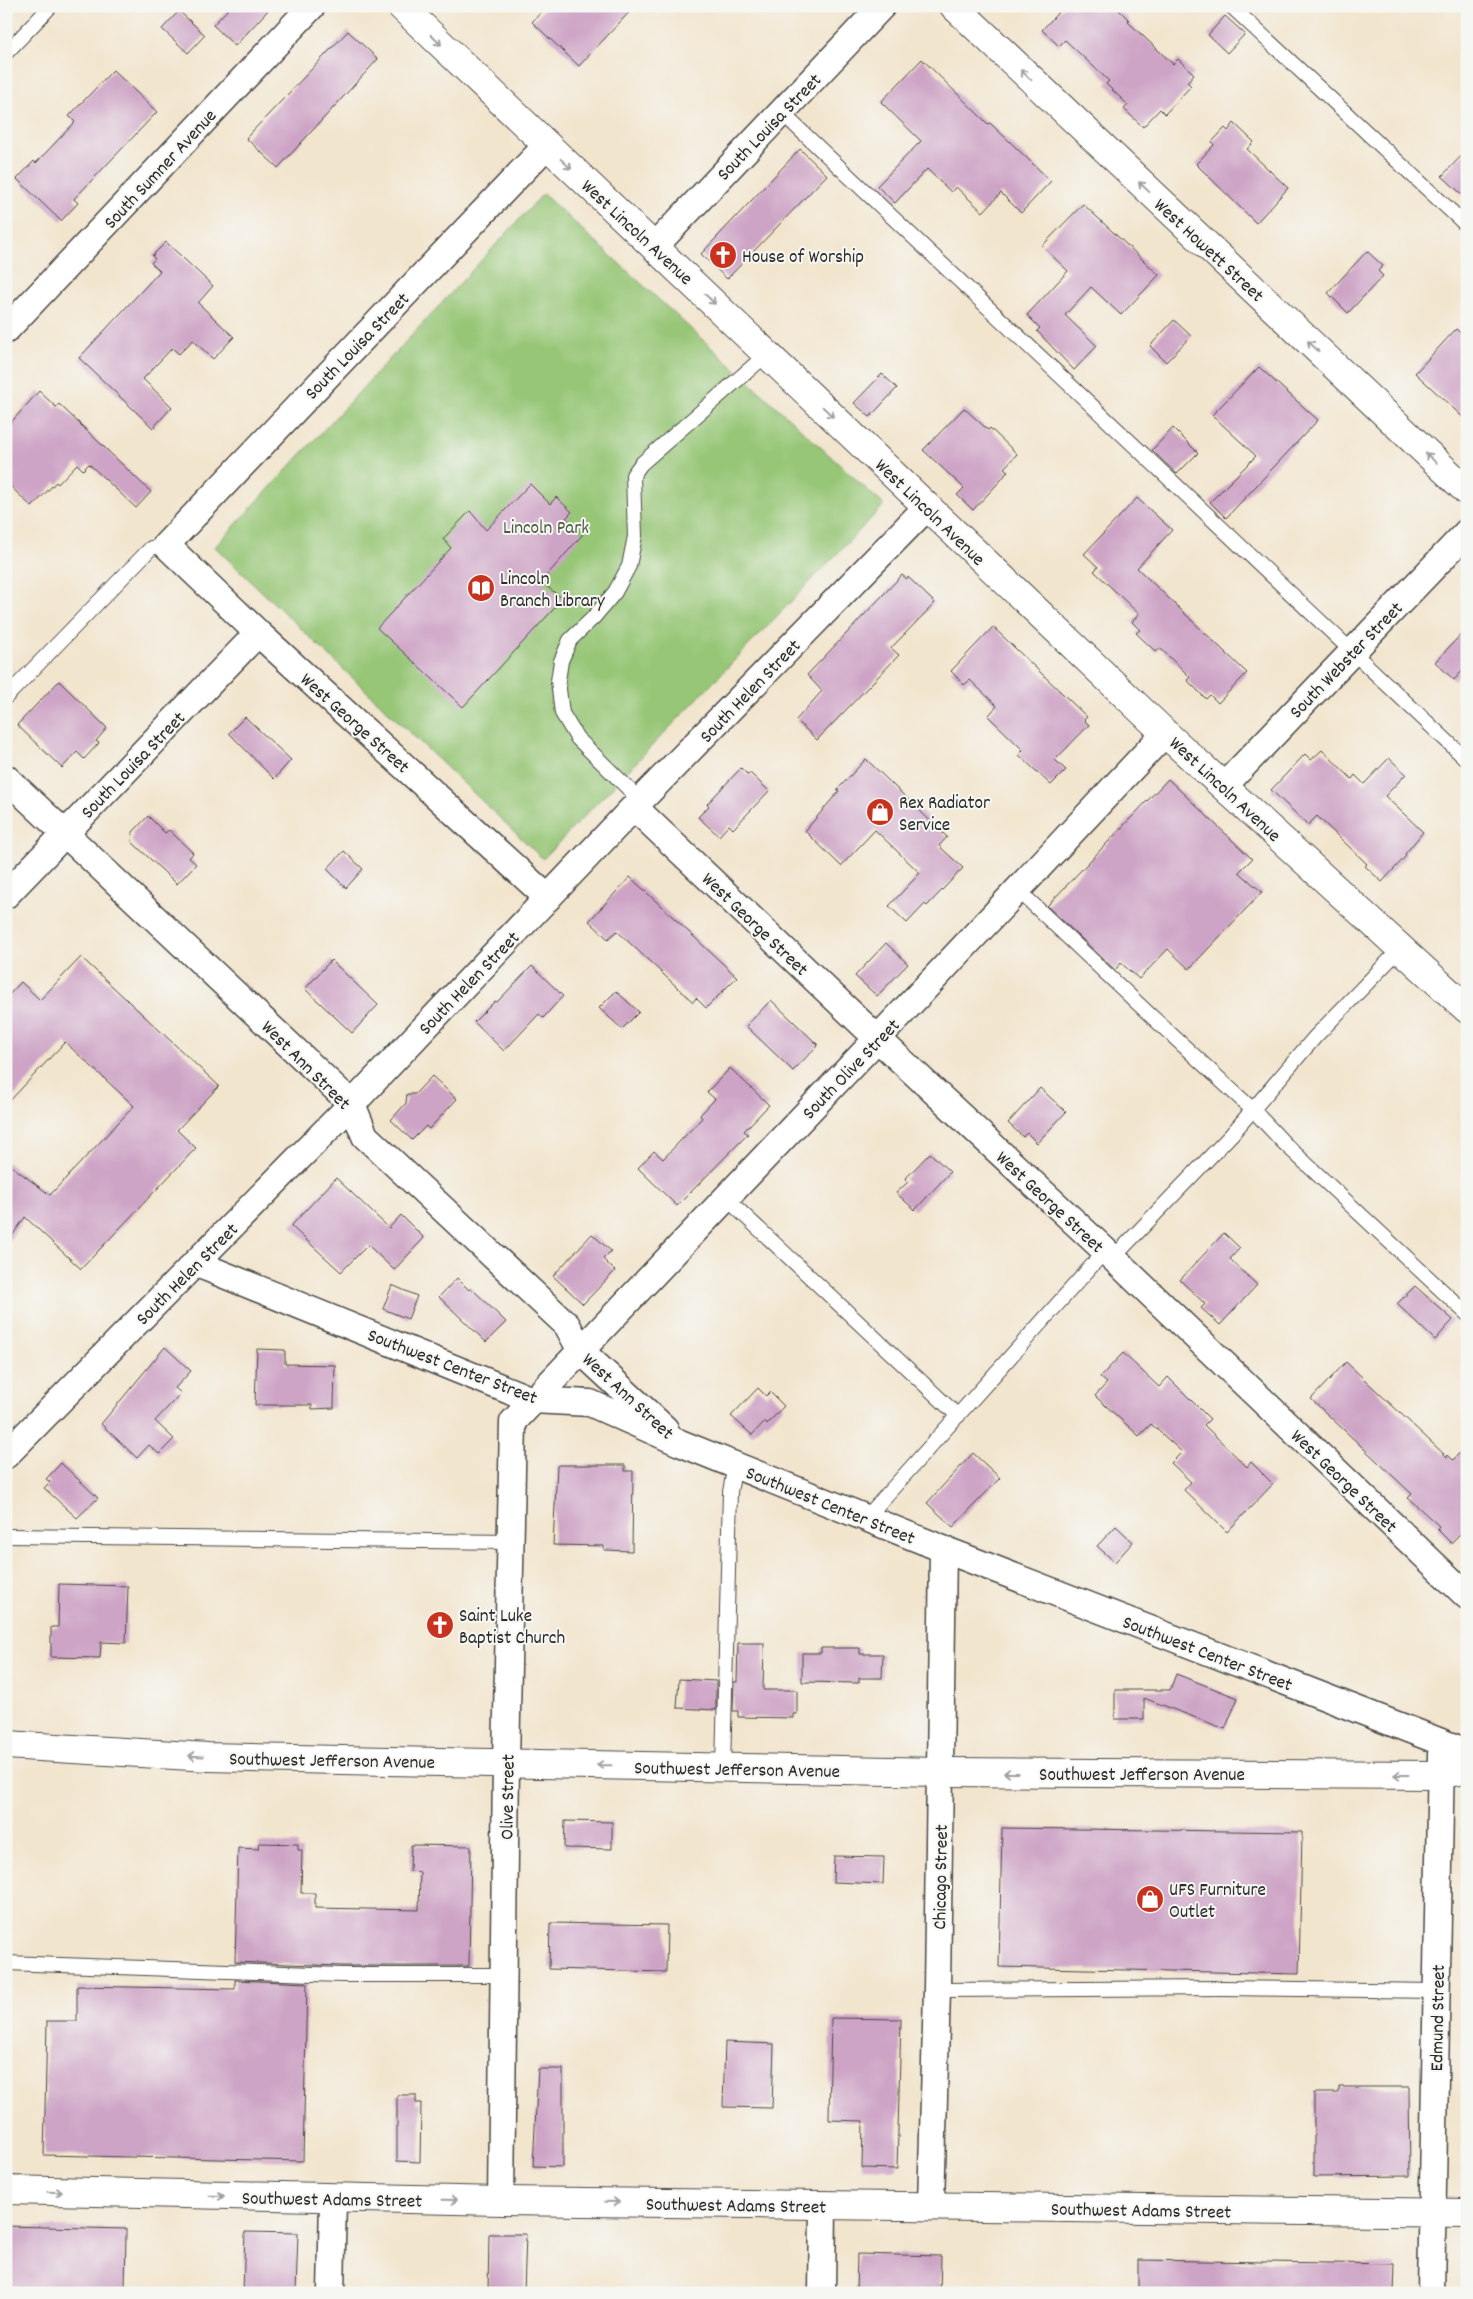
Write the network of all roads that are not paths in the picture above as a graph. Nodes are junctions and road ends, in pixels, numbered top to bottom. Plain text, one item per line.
1 (51, 6) edge
2 (312, 6) edge
3 (401, 6) edge
4 (882, 6) edge
5 (954, 6) edge
6 (1231, 6) edge
7 (6, 53) edge
8 (781, 112) junction
9 (546, 146) junction
10 (1467, 226) edge
11 (655, 246) junction
12 (6, 330) edge
13 (767, 354) junction
14 (1467, 492) edge
15 (928, 507) junction
16 (1467, 532) edge
17 (166, 544) junction
18 (258, 633) junction
19 (1352, 652) junction
20 (6, 697) edge
21 (1165, 733) junction
22 (1467, 760) edge
23 (6, 778) edge
24 (1224, 786) junction
25 (638, 804) junction
26 (64, 834) junction
27 (1018, 890) junction
28 (6, 896) edge
29 (548, 898) junction
30 (1400, 949) junction
31 (1467, 1009) edge
32 (878, 1039) junction
33 (352, 1104) junction
34 (1253, 1110) junction
35 (726, 1198) junction
36 (1109, 1254) junction
37 (195, 1263) junction
38 (1467, 1314) edge
39 (581, 1350) junction
40 (532, 1400) junction
41 (958, 1416) junction
42 (680, 1443) junction
43 (6, 1455) edge
44 (735, 1465) junction
45 (866, 1518) junction
46 (6, 1536) edge
47 (510, 1542) junction
48 (943, 1549) junction
49 (1467, 1596) edge
50 (1442, 1744) junction
51 (6, 1745) edge
52 (1467, 1752) edge
53 (506, 1763) junction
54 (723, 1768) junction
55 (1467, 1769) edge
56 (940, 1772) junction
57 (1439, 1775) junction
58 (6, 1963) edge
59 (504, 1975) junction
60 (937, 1990) junction
61 (1436, 1992) junction
62 (6, 2190) edge
63 (333, 2198) junction
64 (501, 2201) junction
65 (823, 2204) junction
66 (932, 2205) junction
67 (1433, 2213) junction
68 (1467, 2213) edge
69 (331, 2293) edge
70 (822, 2293) edge
71 (1431, 2293) edge

1 - 7 lane
2 - 12 street, South Sumner Avenue
3 -> 9 main road, West Lincoln Avenue
4 - 8 street, South Louisa Street
14 -> 5 main road, West Howett Street
6 - 10 lane
8 - 11 street, South Louisa Street
8 - 19 lane
9 -> 11 main road, West Lincoln Avenue
9 - 17 street, South Louisa Street
11 -> 13 main road, West Lincoln Avenue
13 -> 15 main road, West Lincoln Avenue
13 - 25 lane
15 - 21 main road, West Lincoln Avenue
15 - 25 street, South Helen Street
16 - 19 street, South Webster Street
17 - 18 street, West George Street
17 - 20 lane
18 - 26 street, South Louisa Street
18 - 29 street, West George Street
19 - 22 lane
19 - 24 street, South Webster Street
21 - 24 main road, West Lincoln Avenue
21 - 27 street, South Olive Street
23 - 26 street, West Ann Street
24 - 30 main road, West Lincoln Avenue
25 - 29 street, South Helen Street
25 - 32 street, West George Street
26 - 28 street, South Louisa Street
26 - 33 street, West Ann Street
27 - 32 street, South Olive Street
27 - 34 lane
29 - 33 street, South Helen Street
30 - 31 main road, West Lincoln Avenue
30 - 34 lane
32 - 35 street, South Olive Street
32 - 36 street, West George Street
33 - 37 street, South Helen Street
33 - 39 street, West Ann Street
34 - 36 lane
34 - 38 lane
35 - 39 street, South Olive Street
35 - 41 lane
36 - 41 lane
36 - 49 street, West George Street
37 - 40 street, Southwest Center Street
37 - 43 street, South Helen Street
39 - 40 street, South Olive Street
39 - 42 street, West Ann Street
40 - 42 street, Southwest Center Street
40 - 47 street, Olive Street
41 - 45 lane
42 - 44 street, Southwest Center Street
44 - 45 street, Southwest Center Street
44 - 54 lane
45 - 48 street, Southwest Center Street
46 - 47 lane
47 - 53 street, Olive Street
48 - 50 street, Southwest Center Street
48 - 56 street, Chicago Street
50 - 52 street, Southwest Center Street
50 - 57 street, Edmund Street
53 -> 51 main road, Southwest Jefferson Avenue
54 -> 53 main road, Southwest Jefferson Avenue
53 - 59 street, Olive Street
54 - 56 main road, Southwest Jefferson Avenue
55 - 57 main road, Southwest Jefferson Avenue
57 -> 56 main road, Southwest Jefferson Avenue
56 - 60 street, Chicago Street
57 - 61 street, Edmund Street
58 - 59 lane
59 - 64 street, Olive Street
60 - 61 lane
60 - 66 street, Chicago Street
61 - 67 street, Edmund Street
62 -> 63 main road, Southwest Adams Street
63 -> 64 main road, Southwest Adams Street
63 - 69 street
64 -> 65 main road, Southwest Adams Street
65 - 66 main road, Southwest Adams Street
65 - 70 street
66 - 67 main road, Southwest Adams Street
67 - 68 main road, Southwest Adams Street
67 - 71 street, Edmund Street

